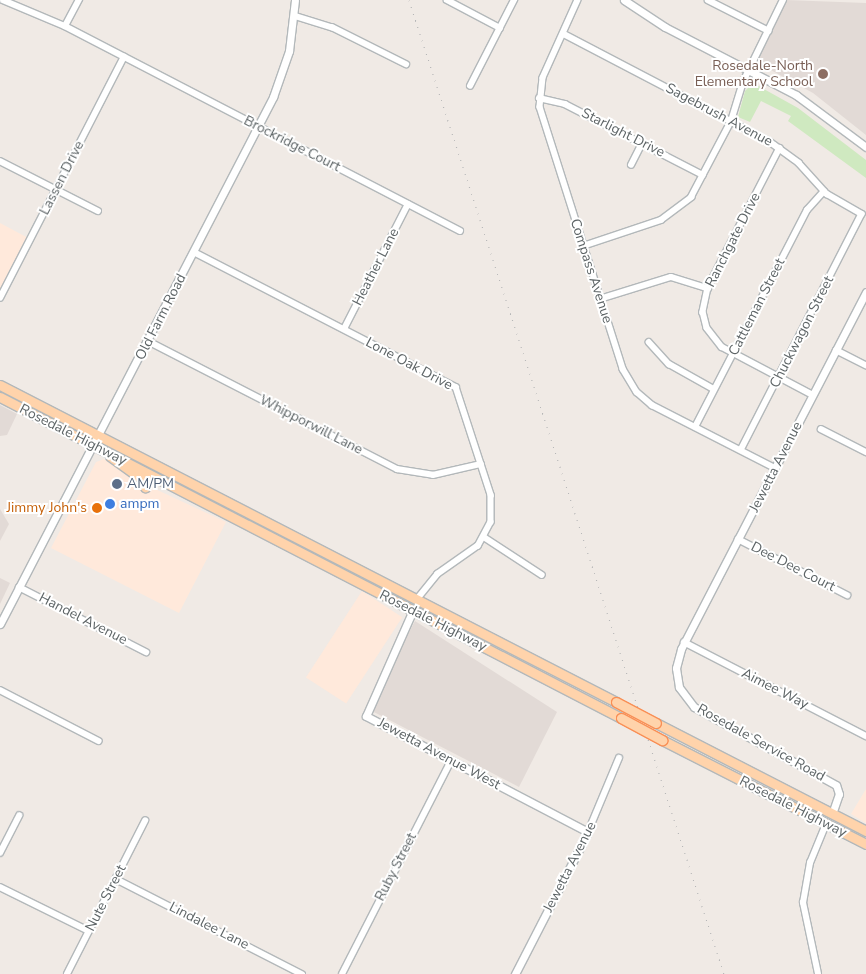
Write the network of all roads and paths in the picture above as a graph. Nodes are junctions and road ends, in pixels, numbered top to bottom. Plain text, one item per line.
1 (2, 0) edge
2 (79, 0) edge
3 (296, 0) edge
4 (447, 0) edge
5 (514, 0) edge
6 (578, 0) edge
7 (624, 0) edge
8 (708, 0) edge
9 (783, 0) edge
10 (295, 16) junction
11 (65, 26) junction
12 (500, 28) junction
13 (769, 31) junction
14 (564, 34) junction
15 (124, 57) junction
16 (406, 64) dead end
17 (749, 70) junction
18 (470, 86) dead end
19 (539, 98) junction
20 (731, 121) junction
21 (258, 127) junction
22 (642, 143) junction
23 (780, 148) junction
24 (866, 148) edge
25 (0, 161) edge
26 (631, 165) dead end
27 (704, 175) junction
28 (56, 190) junction
29 (824, 191) junction
30 (408, 204) junction
31 (98, 211) dead end
32 (862, 214) joint
33 (460, 231) dead end
34 (583, 246) junction
35 (194, 252) junction
36 (708, 288) junction
37 (866, 292) edge
38 (0, 298) edge
39 (600, 299) junction
40 (344, 329) junction
41 (148, 341) junction
42 (650, 342) dead end
43 (836, 350) junction
44 (733, 354) junction
45 (866, 365) edge
46 (778, 377) junction
47 (0, 387) edge
48 (714, 389) junction
49 (813, 395) junction
50 (0, 397) edge
51 (695, 427) junction
52 (822, 429) dead end
53 (100, 436) junction
54 (94, 446) junction
55 (741, 450) junction
56 (106, 452) junction
57 (866, 452) edge
58 (481, 464) junction
59 (775, 468) junction
60 (145, 487) dead end
61 (192, 496) junction
62 (271, 524) junction
63 (484, 537) junction
64 (738, 540) junction
65 (343, 574) junction
66 (542, 575) dead end
67 (19, 587) junction
68 (847, 595) dead end
69 (417, 600) junction
70 (413, 610) junction
71 (0, 624) edge
72 (684, 642) junction
73 (146, 652) dead end
74 (531, 659) junction
75 (0, 690) edge
76 (866, 736) edge
77 (99, 741) dead end
78 (619, 758) dead end
79 (451, 761) junction
80 (724, 772) junction
81 (832, 814) junction
82 (19, 816) dead end
83 (145, 821) dead end
84 (826, 824) junction
85 (866, 831) edge
86 (588, 832) junction
87 (866, 836) edge
88 (866, 844) edge
89 (0, 853) edge
90 (116, 878) junction
91 (0, 887) edge
92 (88, 932) junction
93 (292, 972) edge
94 (67, 974) edge
95 (302, 974) edge
96 (342, 974) edge
97 (515, 974) edge
98 (818, 974) edge

1 - 11 street, Brockridge Court
2 - 11 street
3 - 10 street, Old Farm Road
4 - 12 street
5 - 12 street
6 - 14 street, Compass Avenue
7 - 17 street
8 - 13 street
9 - 13 street
10 - 16 street
10 - 21 street, Old Farm Road
11 - 15 street, Brockridge Court
12 - 18 street
13 - 17 street
14 - 19 street, Compass Avenue
14 - 20 street, Sagebrush Avenue
15 - 21 street, Brockridge Court
15 - 28 street, Lassen Drive
17 - 20 street
17 - 24 street
19 - 22 street, Starlight Drive
19 - 34 street, Compass Avenue
20 - 23 street, Sagebrush Avenue
20 - 27 street
21 - 30 street, Brockridge Court
21 - 35 street, Old Farm Road
22 - 26 street
22 - 27 street, Starlight Drive
23 - 29 street, Sagebrush Avenue
23 - 36 street, Ranchgate Drive
25 - 28 street
27 - 34 street
28 - 31 street
28 - 38 street, Lassen Drive
29 - 32 street, Sagebrush Avenue
29 - 44 street, Cattleman Street
30 - 33 street, Brockridge Court
30 - 40 street, Heather Lane
32 - 46 street, Chuckwagon Street
34 - 39 street, Compass Avenue
35 - 40 street, Lone Oak Drive
35 - 41 street, Old Farm Road
36 - 39 street
36 - 44 street, Ranchgate Drive
37 - 43 street, Jewetta Avenue
39 - 51 street, Compass Avenue
40 - 58 street, Lone Oak Drive
41 - 53 street, Old Farm Road
41 - 58 street, Whipporwill Lane
42 - 48 street
43 - 45 street
43 - 49 street, Jewetta Avenue
44 - 46 street, Ranchgate Drive
44 - 48 street, Cattleman Street
46 - 49 street, Ranchgate Drive
46 - 55 street, Chuckwagon Street
47 - 53 main road, Rosedale Highway
48 - 51 street, Cattleman Street
49 - 59 street, Jewetta Avenue
50 - 54 main road, Rosedale Highway
51 - 55 street, Compass Avenue
52 - 57 street
53 - 54 street, Old Farm Road
53 - 62 main road, Rosedale Highway
54 - 56 main road, Rosedale Highway
54 - 67 street, Old Farm Road
55 - 59 street, Compass Avenue
56 - 60 main road
56 - 61 main road, Rosedale Highway
58 - 63 street, Lone Oak Drive
59 - 64 street, Jewetta Avenue
61 - 62 main road
61 - 65 main road, Rosedale Highway
62 - 69 main road, Rosedale Highway
63 - 66 street
63 - 69 street, Lone Oak Drive
64 - 68 street, Dee Dee Court
64 - 72 street, Jewetta Avenue
65 - 69 main road
65 - 70 main road, Rosedale Highway
67 - 71 street, Old Farm Road
67 - 73 street, Handel Avenue
69 - 74 main road, Rosedale Highway
70 - 74 main road
70 - 79 street, Jewetta Avenue West
70 - 80 main road, Rosedale Highway, bridge
72 - 76 street, Aimee Way
72 - 81 street, Rosedale Service Road
74 - 81 main road, Rosedale Highway, bridge
75 - 77 street
78 - 86 street, Jewetta Avenue
79 - 86 street, Jewetta Avenue West
79 - 96 street, Ruby Street
80 - 81 main road
80 - 84 main road, Rosedale Highway
81 - 85 main road, Rosedale Highway
82 - 89 street
83 - 90 street, Nute Street
84 - 87 main road
84 - 88 main road, Rosedale Highway
84 - 98 street
86 - 97 street, Jewetta Avenue
90 - 92 street, Nute Street
90 - 93 street, Lindalee Lane
91 - 92 street
92 - 94 street, Nute Street
93 - 95 street, Lindalee Lane

